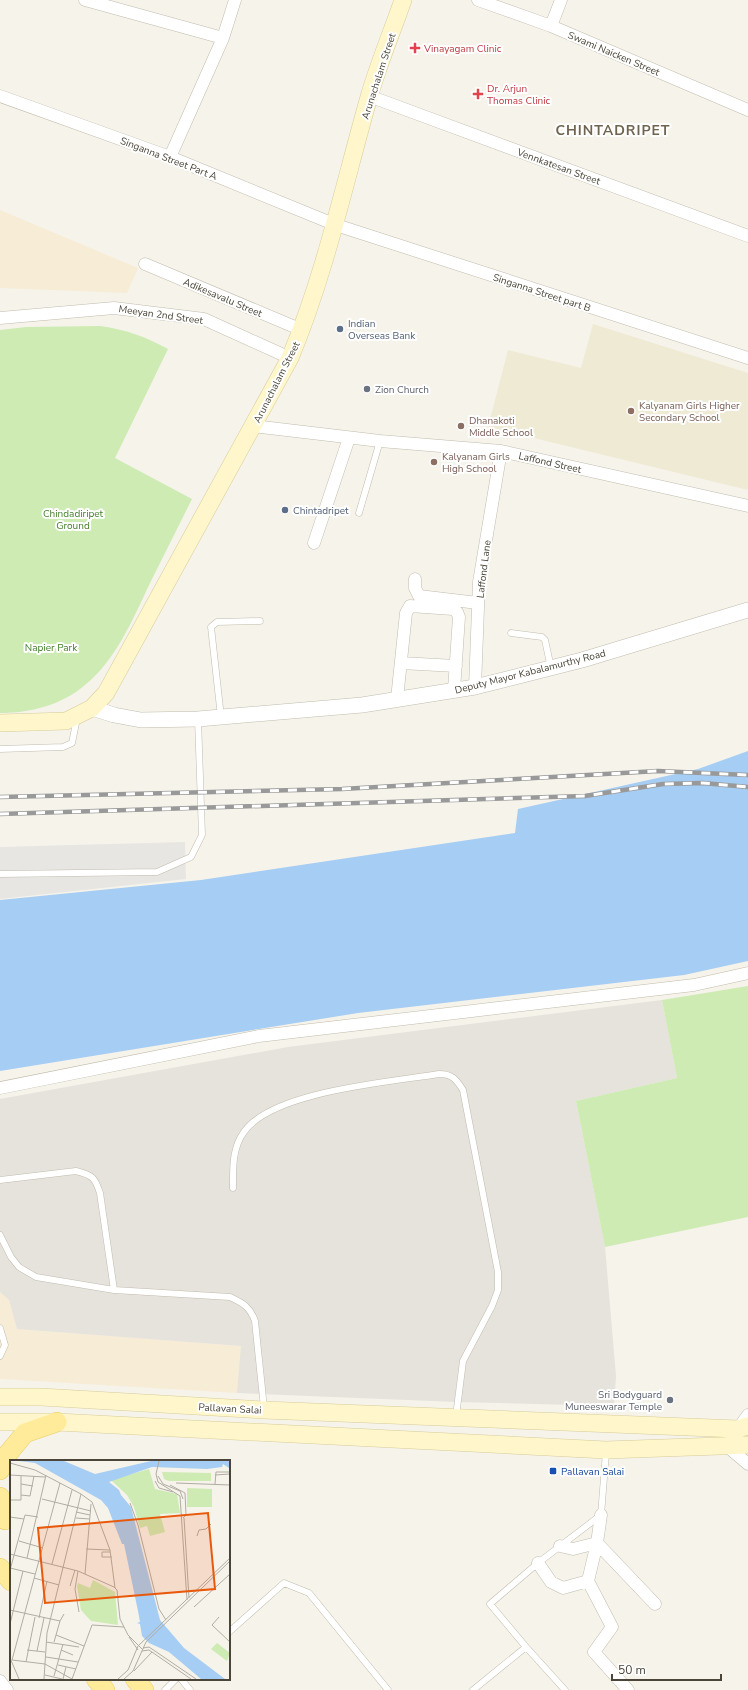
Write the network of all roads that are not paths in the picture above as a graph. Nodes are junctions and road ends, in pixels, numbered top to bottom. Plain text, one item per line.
1 (85, 0) edge
2 (235, 0) edge
3 (403, 0) edge
4 (478, 0) edge
5 (561, 0) edge
6 (551, 26) junction
7 (223, 38) junction
8 (0, 96) edge
9 (369, 96) junction
10 (748, 110) edge
11 (170, 157) junction
12 (336, 225) junction
13 (748, 236) edge
14 (145, 264) dead end
15 (0, 318) edge
16 (302, 330) junction
17 (290, 358) junction
18 (748, 358) edge
19 (253, 426) junction
20 (349, 438) junction
21 (380, 441) junction
22 (501, 451) junction
23 (748, 506) edge
24 (359, 513) dead end
25 (314, 543) dead end
26 (416, 579) dead end
27 (478, 603) junction
28 (748, 610) edge
29 (260, 621) dead end
30 (511, 633) dead end
31 (401, 663) junction
32 (456, 666) junction
33 (551, 668) junction
34 (475, 687) junction
35 (454, 690) junction
36 (397, 699) junction
37 (92, 708) junction
38 (221, 717) junction
39 (72, 719) junction
40 (198, 719) junction
41 (0, 723) edge
42 (0, 749) edge
43 (0, 874) edge
44 (748, 973) edge
45 (0, 1088) edge
46 (0, 1180) edge
47 (233, 1188) dead end
48 (0, 1235) edge
49 (114, 1290) junction
50 (0, 1328) edge
51 (0, 1356) edge
52 (0, 1397) edge
53 (264, 1410) junction
54 (748, 1415) edge
55 (455, 1417) junction
56 (0, 1422) edge
57 (57, 1422) junction
58 (738, 1428) edge
59 (748, 1445) edge
60 (728, 1446) junction
61 (606, 1450) junction
62 (748, 1464) edge
63 (0, 1470) edge
64 (0, 1497) edge
65 (601, 1515) junction
66 (6, 1520) edge
67 (596, 1543) junction
68 (560, 1546) junction
69 (538, 1563) junction
70 (0, 1568) edge
71 (10, 1580) edge
72 (588, 1581) junction
73 (654, 1604) dead end
74 (230, 1631) edge
75 (526, 1647) junction
76 (97, 1680) edge
77 (136, 1680) edge
78 (175, 1680) edge
79 (182, 1680) edge
80 (0, 1681) edge
81 (8, 1690) edge
82 (105, 1690) edge
83 (144, 1690) edge
84 (165, 1690) edge
85 (190, 1690) edge
86 (388, 1690) edge
87 (473, 1690) edge
88 (565, 1690) edge
89 (628, 1690) edge

1 - 7 street
2 - 7 street
3 - 9 main road, Arunachalam Street
4 - 6 street, Swami Naicken Street
5 - 6 street
6 - 10 street, Swami Naicken Street
7 - 11 street
8 - 11 street, Singanna Street Part A
9 - 12 main road, Arunachalam Street
9 - 13 street, Vennkatesan Street
11 - 12 street, Singanna Street Part A
12 - 16 main road, Arunachalam Street
12 - 18 street, Singanna Street part B
14 - 16 street, Adikesavalu Street
15 - 17 street, Meeyan 2nd Street
16 - 17 main road, Arunachalam Street
17 - 19 main road, Arunachalam Street
19 - 20 street, Laffond Street
19 - 37 main road, Arunachalam Street
20 - 21 street, Laffond Street
20 - 25 street
21 - 22 street, Laffond Street
21 - 24 lane
22 - 23 street, Laffond Street
22 - 27 street, Laffond Lane
26 - 27 street
27 - 34 street, Laffond Lane
28 - 33 street, Deputy Mayor Kabalamurthy Road
29 - 38 lane
30 - 33 lane
31 - 32 street
31 - 32 street
31 - 36 street
32 - 35 street
33 - 34 street, Deputy Mayor Kabalamurthy Road
34 - 35 street, Deputy Mayor Kabalamurthy Road
35 - 36 street, Deputy Mayor Kabalamurthy Road
36 - 38 street, Deputy Mayor Kabalamurthy Road
37 - 39 main road, Arunachalam Street
37 - 40 street, Deputy Mayor Kabalamurthy Road
38 - 40 street, Deputy Mayor Kabalamurthy Road
39 - 41 main road
39 - 42 lane
40 - 43 lane
44 - 45 street
46 - 49 lane
47 - 55 lane
48 - 49 lane
49 - 53 lane
50 - 51 lane
52 - 53 main road, Pallavan Salai
53 - 55 main road, Pallavan Salai
54 - 58 street
55 - 58 main road, Pallavan Salai
56 - 57 main road
57 - 61 main road
57 - 63 main road
58 - 60 street
59 - 60 main road
60 - 61 main road
60 - 62 street
61 - 65 lane
64 - 66 main road
65 - 67 street
65 - 68 lane
67 - 68 street
67 - 72 street
67 - 73 street
68 - 69 lane
69 - 72 street
69 - 75 lane
70 - 71 main road
72 - 89 street
74 - 86 lane
75 - 87 lane
75 - 88 lane
76 - 82 main road
77 - 83 main road
78 - 84 lane
79 - 85 lane
80 - 81 street

